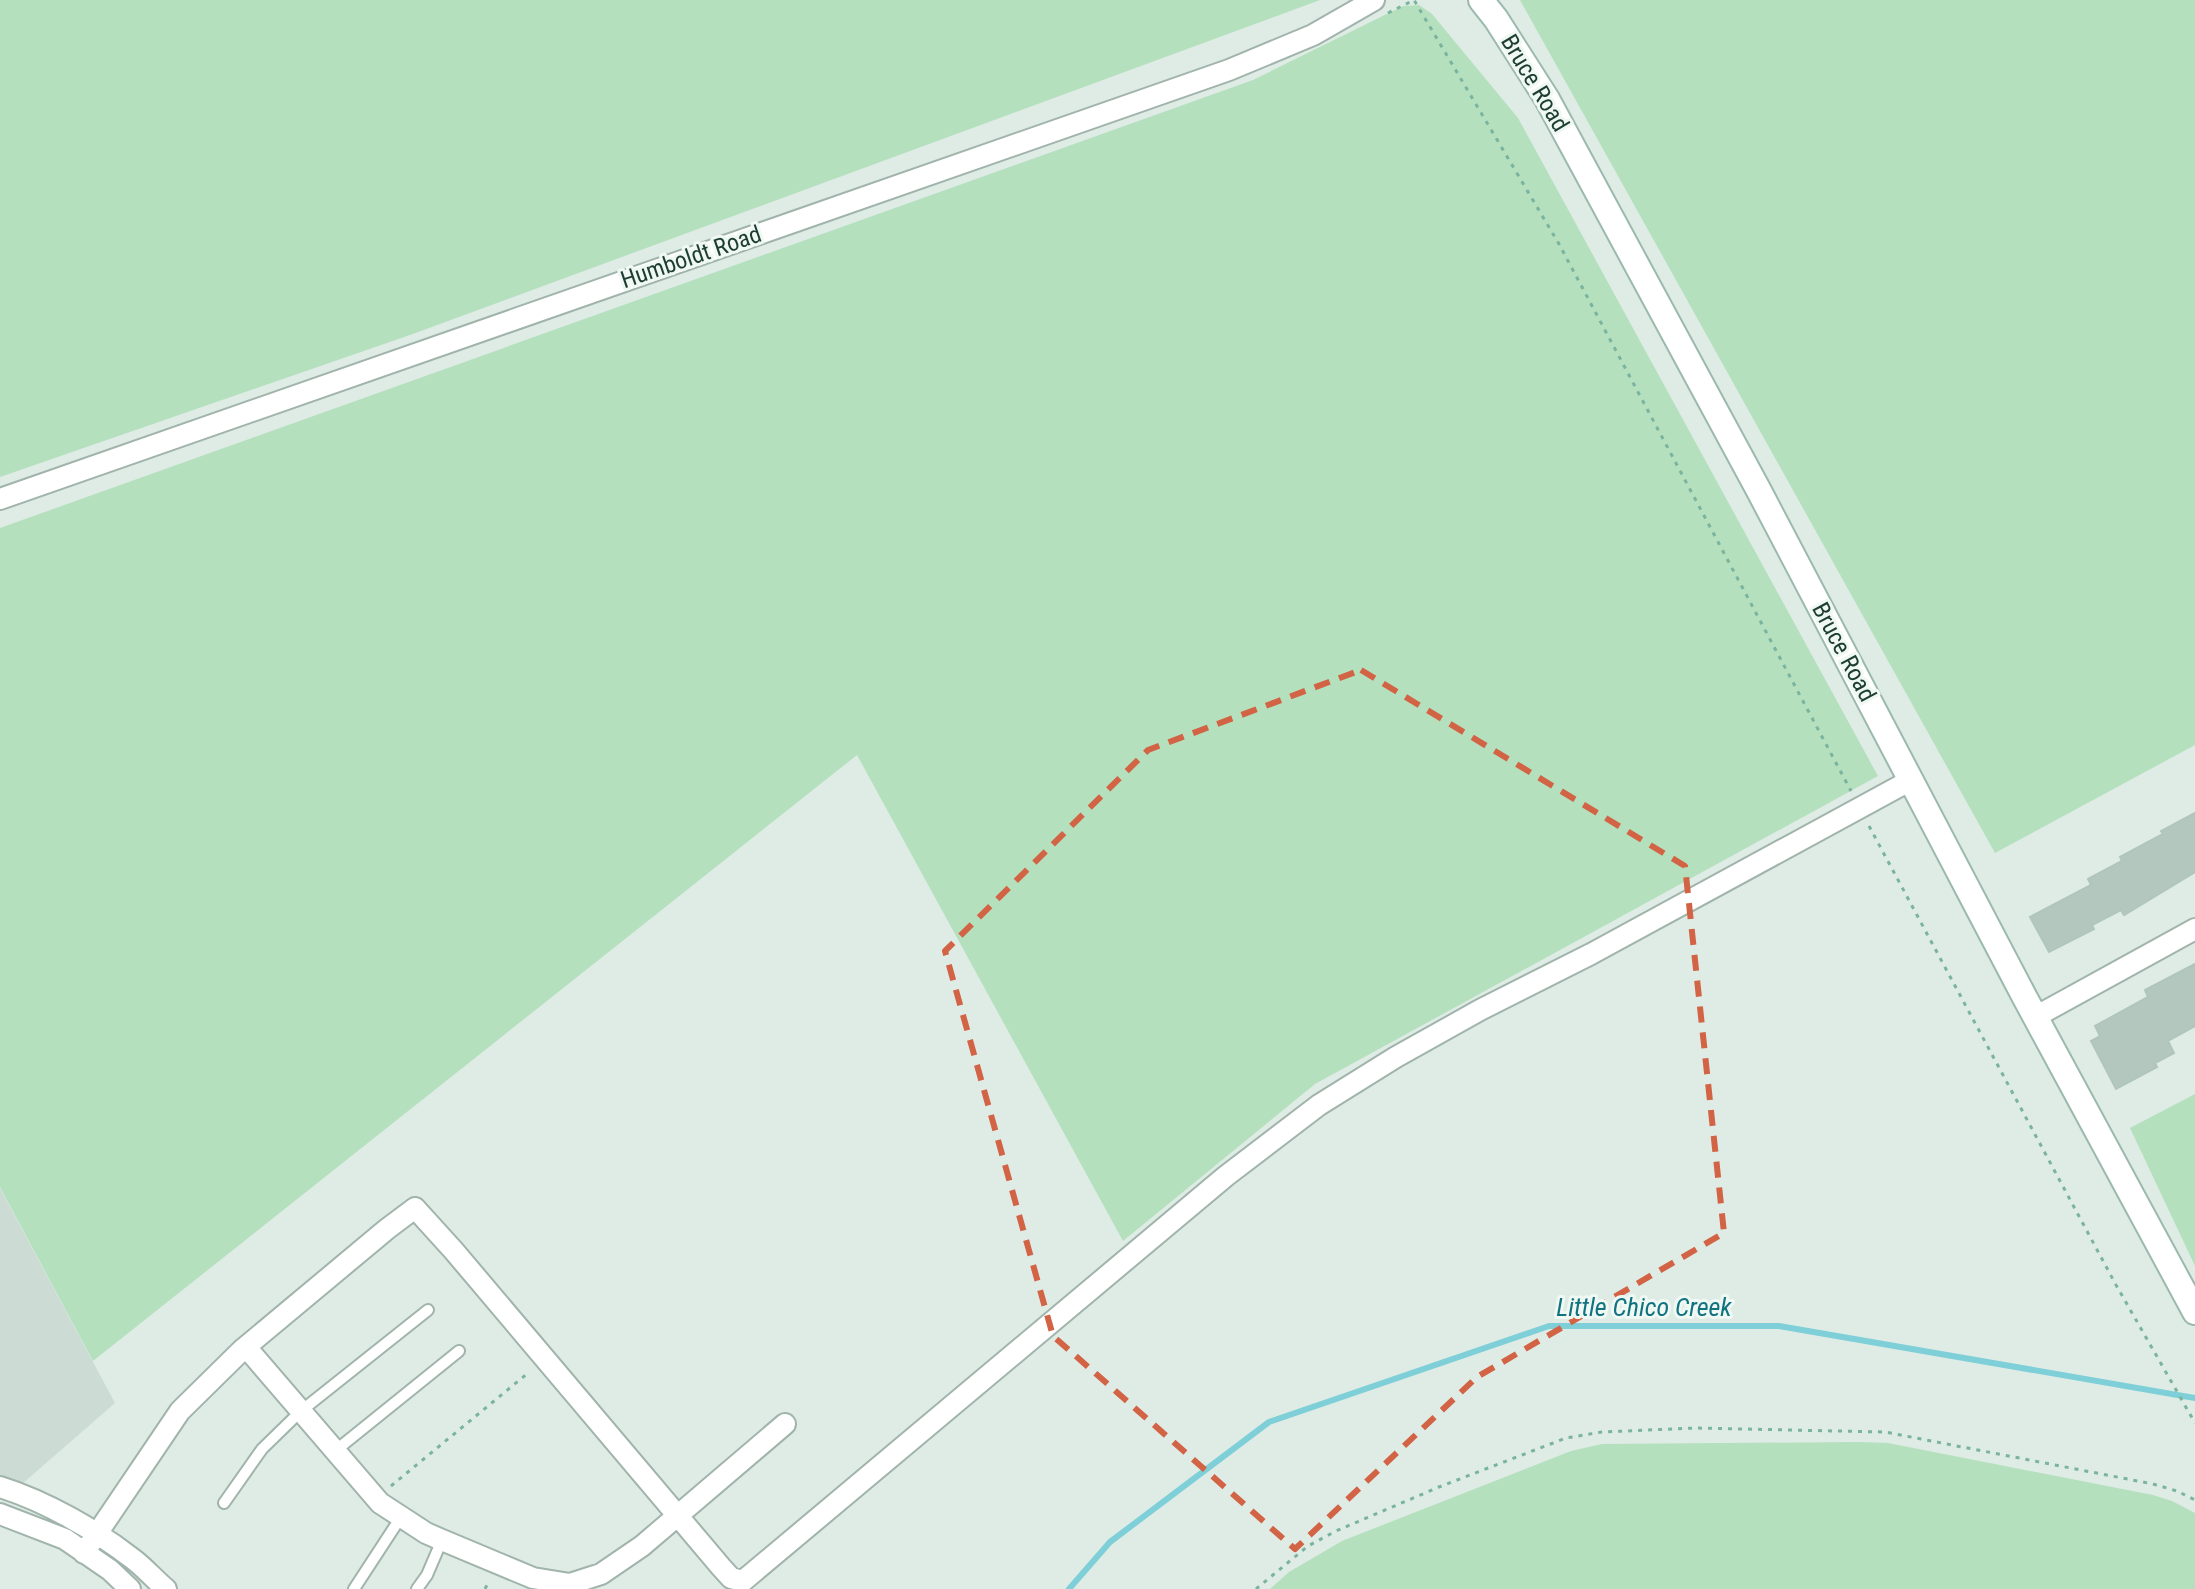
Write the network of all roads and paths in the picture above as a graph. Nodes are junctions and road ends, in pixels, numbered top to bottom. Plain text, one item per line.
1 (1374, 0) edge
2 (1414, 0) edge
3 (1481, 0) edge
4 (0, 499) edge
5 (1911, 780) junction
6 (1859, 807) junction
7 (2195, 929) edge
8 (2035, 1017) junction
9 (428, 1310) dead end
10 (2195, 1312) edge
11 (246, 1347) junction
12 (459, 1351) dead end
13 (528, 1373) dead end
14 (301, 1411) junction
15 (2195, 1423) edge
16 (785, 1424) dead end
17 (335, 1451) junction
18 (0, 1487) edge
19 (391, 1487) dead end
20 (2195, 1500) edge
21 (224, 1503) dead end
22 (0, 1514) edge
23 (677, 1516) junction
24 (401, 1517) junction
25 (97, 1534) junction
26 (442, 1540) junction
27 (84, 1553) junction
28 (488, 1583) dead end
29 (533, 1584) edge
30 (130, 1589) edge
31 (166, 1589) edge
32 (354, 1589) edge
33 (417, 1589) edge
34 (485, 1589) edge
35 (1256, 1589) edge

1 - 4 street, Humboldt Road
2 - 6 path
3 - 5 street, Bruce Road
5 - 6 street
5 - 8 street, Bruce Road
6 - 15 path
6 - 23 street
7 - 8 street
8 - 10 street, Bruce Road
9 - 14 lane
11 - 14 street
11 - 23 street
11 - 25 street
12 - 17 lane
13 - 19 path
14 - 17 street
14 - 21 lane
16 - 23 street
17 - 24 street
18 - 25 street
20 - 35 path
22 - 27 street
23 - 29 street
24 - 26 street
24 - 32 lane
25 - 27 street
25 - 31 street
26 - 29 street
26 - 33 lane
27 - 30 street
28 - 34 path

